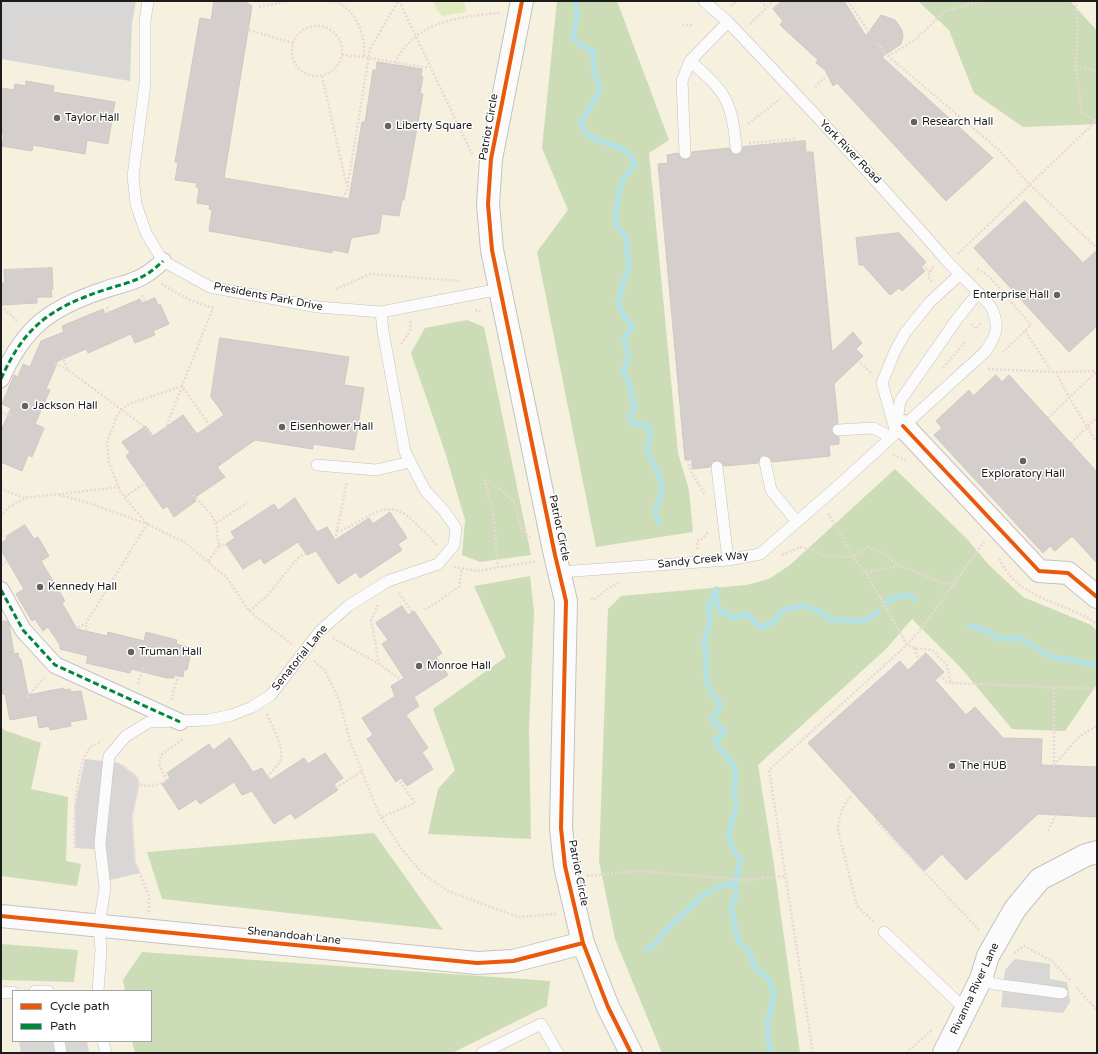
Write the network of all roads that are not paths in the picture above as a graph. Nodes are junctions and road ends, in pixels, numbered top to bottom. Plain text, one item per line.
1 (148, 1) edge
2 (522, 1) edge
3 (704, 1) edge
4 (728, 22) junction
5 (690, 61) junction
6 (736, 148) dead end
7 (685, 153) dead end
8 (163, 261) junction
9 (959, 275) junction
10 (500, 289) junction
11 (978, 294) junction
12 (992, 307) joint
13 (381, 312) junction
14 (1, 380) edge
15 (838, 430) dead end
16 (896, 432) junction
17 (410, 462) junction
18 (765, 462) dead end
19 (317, 465) dead end
20 (717, 467) dead end
21 (797, 522) junction
22 (728, 560) junction
23 (560, 572) junction
24 (1, 590) edge
25 (1097, 597) edge
26 (173, 719) junction
27 (1097, 852) edge
28 (1, 916) edge
29 (99, 926) junction
30 (884, 932) road end
31 (583, 943) junction
32 (981, 979) junction
33 (98, 990) edge
34 (12, 992) edge
35 (1, 993) edge
36 (1062, 993) dead end
37 (966, 1010) junction
38 (59, 1042) edge
39 (103, 1042) edge
40 (61, 1053) edge
41 (106, 1053) edge
42 (482, 1053) edge
43 (558, 1053) edge
44 (631, 1053) edge
45 (944, 1053) edge

1 - 8 lane
2 - 10 street, Patriot Circle
3 - 4 lane, York River Road
4 - 5 lane
4 - 9 lane, York River Road
5 - 6 lane
5 - 7 lane
8 - 13 lane, Presidents Park Drive
8 - 14 street
9 - 11 lane, York River Road
9 - 16 lane
10 - 13 lane, Presidents Park Drive
10 - 23 street, Patriot Circle
11 - 12 lane, York River Road
11 - 16 lane
12 - 16 lane, Sandy Creek Way
13 - 17 lane, Senatorial Lane
15 - 16 lane
16 - 21 lane, Sandy Creek Way
16 - 25 street
17 - 19 lane
17 - 26 lane, Senatorial Lane
18 - 21 lane
20 - 22 lane
21 - 22 lane, Sandy Creek Way
22 - 23 lane, Sandy Creek Way
23 - 31 street, Patriot Circle
24 - 26 street
26 - 29 lane, Senatorial Lane
27 - 32 street, Rivanna River Lane
28 - 29 street, Shenandoah Lane
29 - 31 street, Shenandoah Lane
29 - 33 lane, Senatorial Lane
30 - 37 lane
31 - 44 street, Patriot Circle
32 - 36 lane
32 - 37 street, Rivanna River Lane
34 - 35 lane
37 - 45 street, Rivanna River Lane
38 - 40 lane
39 - 41 lane
42 - 43 lane

